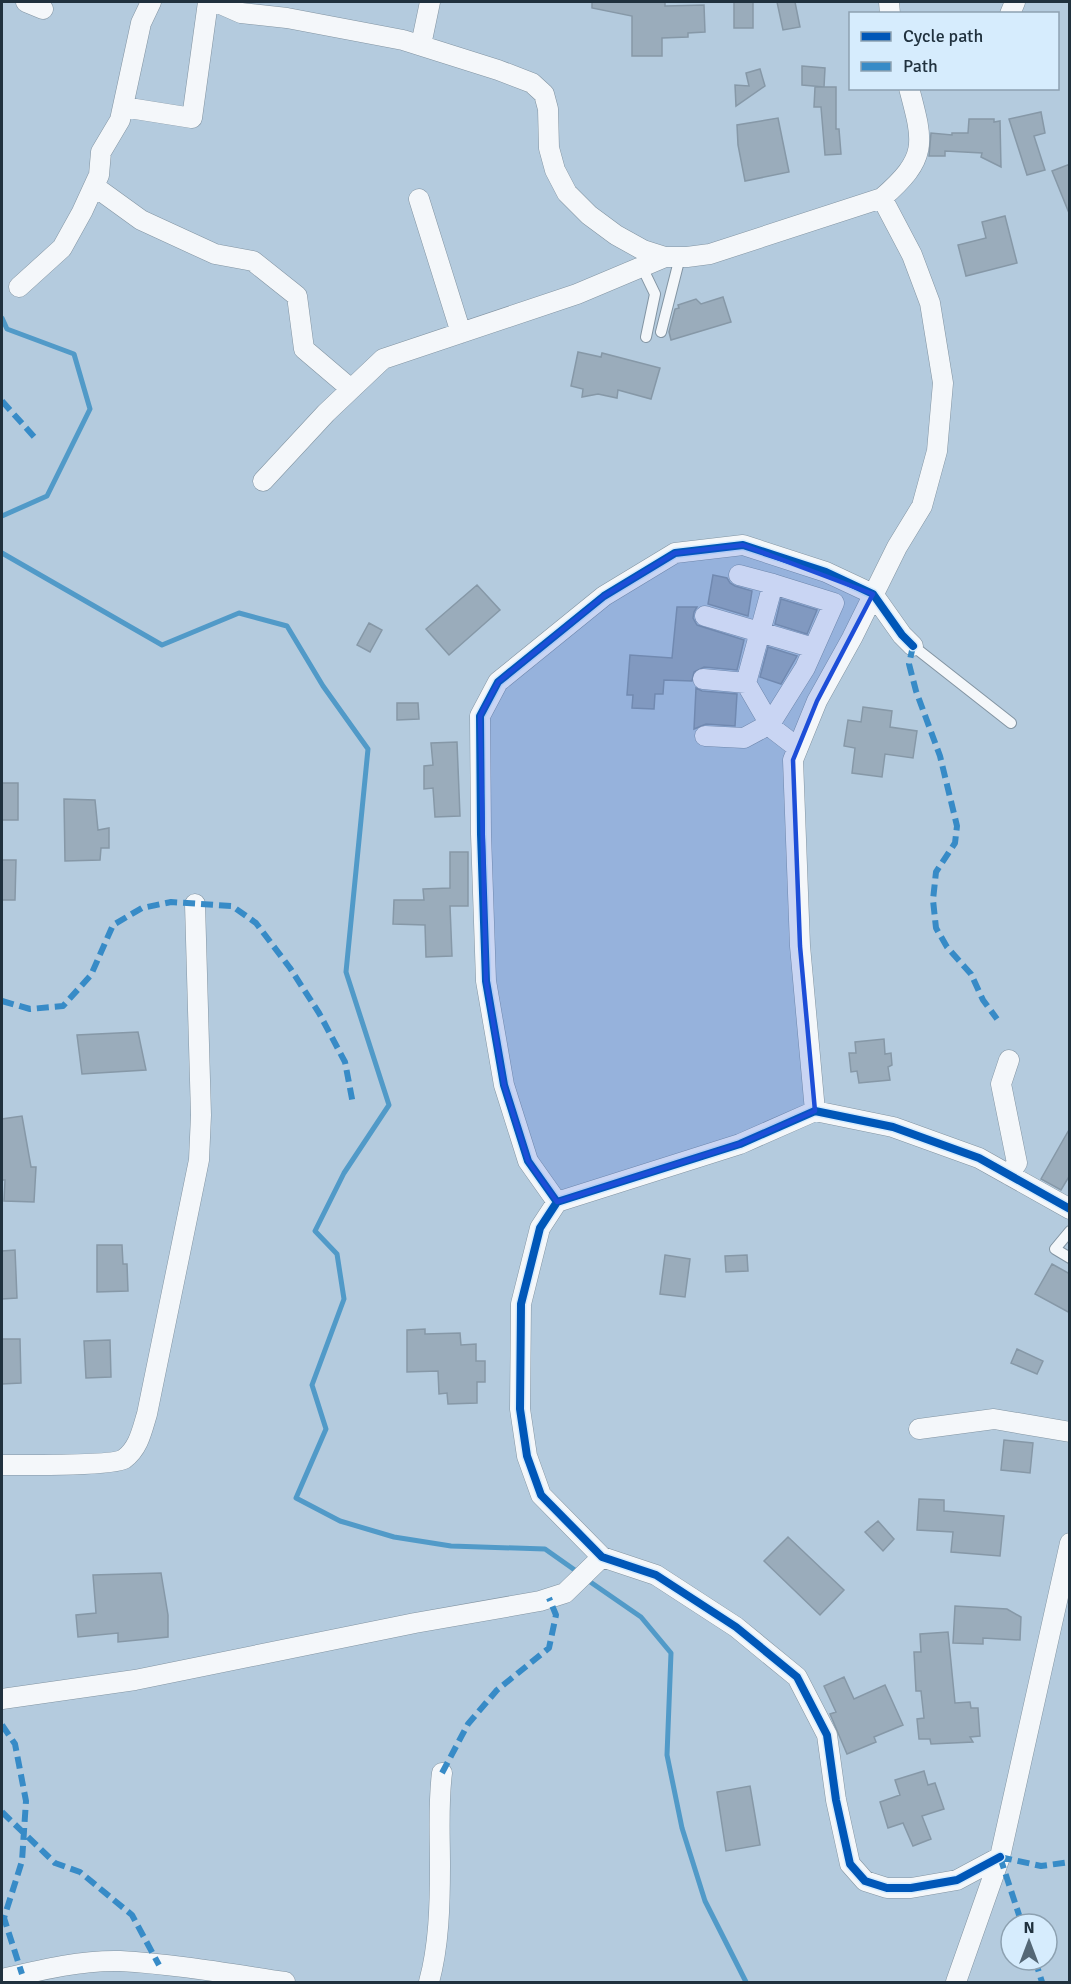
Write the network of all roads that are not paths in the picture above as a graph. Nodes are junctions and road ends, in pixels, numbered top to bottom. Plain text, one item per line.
1 (150, 2) edge
2 (208, 2) edge
3 (216, 2) edge
4 (430, 2) edge
5 (288, 10) edge
6 (421, 45) junction
7 (909, 90) edge
8 (123, 107) junction
9 (94, 186) junction
10 (882, 198) junction
11 (419, 199) dead end
12 (672, 257) junction
13 (642, 267) junction
14 (19, 287) dead end
15 (661, 332) dead end
16 (461, 333) junction
17 (646, 337) dead end
18 (351, 390) junction
19 (263, 481) dead end
20 (739, 575) dead end
21 (773, 584) junction
22 (873, 594) junction
23 (705, 616) dead end
24 (760, 632) junction
25 (913, 646) joint
26 (814, 648) junction
27 (703, 678) dead end
28 (746, 684) junction
29 (1011, 723) dead end
30 (770, 724) junction
31 (705, 736) dead end
32 (798, 748) junction
33 (195, 904) dead end
34 (1009, 1060) dead end
35 (816, 1111) junction
36 (1009, 1175) junction
37 (557, 1202) junction
38 (1070, 1209) edge
39 (1070, 1231) edge
40 (1070, 1258) edge
41 (919, 1429) dead end
42 (1070, 1431) edge
43 (2, 1465) edge
44 (1070, 1544) edge
45 (602, 1557) junction
46 (2, 1699) edge
47 (442, 1773) dead end
48 (1000, 1857) junction
49 (2, 1979) edge
50 (285, 1983) edge
51 (429, 1983) edge
52 (956, 1983) edge

1 - 8 street
2 - 8 street
3 - 5 street
4 - 6 street
5 - 6 street
6 - 12 street
7 - 10 street
8 - 9 street
9 - 14 street
9 - 18 street
10 - 12 street
10 - 22 street
11 - 16 street
12 - 13 street
12 - 15 lane
13 - 16 street
13 - 17 lane
16 - 18 street
18 - 19 street
20 - 21 street
21 - 24 street
21 - 26 street
22 - 25 street
22 - 32 street
22 - 37 street
23 - 24 street
24 - 26 street
24 - 28 street
25 - 29 lane
26 - 30 street
27 - 28 street
28 - 30 street
30 - 31 street
30 - 32 street
32 - 35 street
33 - 43 street
34 - 36 street
35 - 36 street
35 - 37 street
36 - 38 street
37 - 45 street
39 - 40 lane
41 - 42 street
44 - 48 street
45 - 46 street
45 - 48 street
47 - 51 street
48 - 52 street
49 - 50 street

